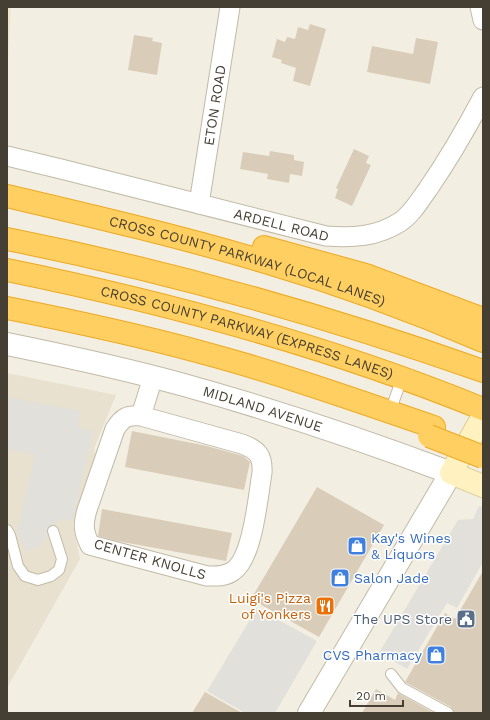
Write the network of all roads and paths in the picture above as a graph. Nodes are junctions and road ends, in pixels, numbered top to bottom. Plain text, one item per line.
1 (230, 7) edge
2 (480, 7) edge
3 (483, 20) edge
4 (483, 97) edge
5 (12, 157) edge
6 (7, 193) edge
7 (7, 196) edge
8 (199, 204) junction
9 (7, 239) edge
10 (7, 270) edge
11 (7, 308) edge
12 (483, 319) edge
13 (483, 341) edge
14 (7, 344) edge
15 (476, 369) edge
16 (153, 377) junction
17 (402, 378) junction
18 (359, 401) junction
19 (483, 409) edge
20 (390, 412) junction
21 (142, 416) junction
22 (483, 416) edge
23 (432, 432) junction
24 (483, 444) edge
25 (483, 457) edge
26 (451, 473) junction
27 (483, 486) edge
28 (7, 530) edge
29 (52, 531) dead end
30 (391, 674) dead end
31 (309, 713) edge
32 (448, 713) edge

1 - 8 street, ETON ROAD
2 - 3 street
4 - 8 street, ARDELL ROAD
5 - 8 street, ARDELL ROAD
6 - 12 highway
7 - 13 highway, CROSS COUNTY PARKWAY (LOCAL LANES)
9 - 15 highway
10 - 17 highway, CROSS COUNTY PARKWAY (EXPRESS LANES)
11 - 18 highway
14 - 16 street, MIDLAND AVENUE
16 - 21 street
16 - 26 street, MIDLAND AVENUE
17 - 19 highway, CROSS COUNTY PARKWAY (EXPRESS LANES)
17 - 20 lane
18 - 20 highway
18 - 23 highway
20 - 23 highway
21 - 21 street, CENTER KNOLLS
22 - 26 main road
23 - 24 highway
23 - 25 highway, bridge
26 - 27 main road
26 - 31 street
28 - 29 lane
30 - 32 lane

